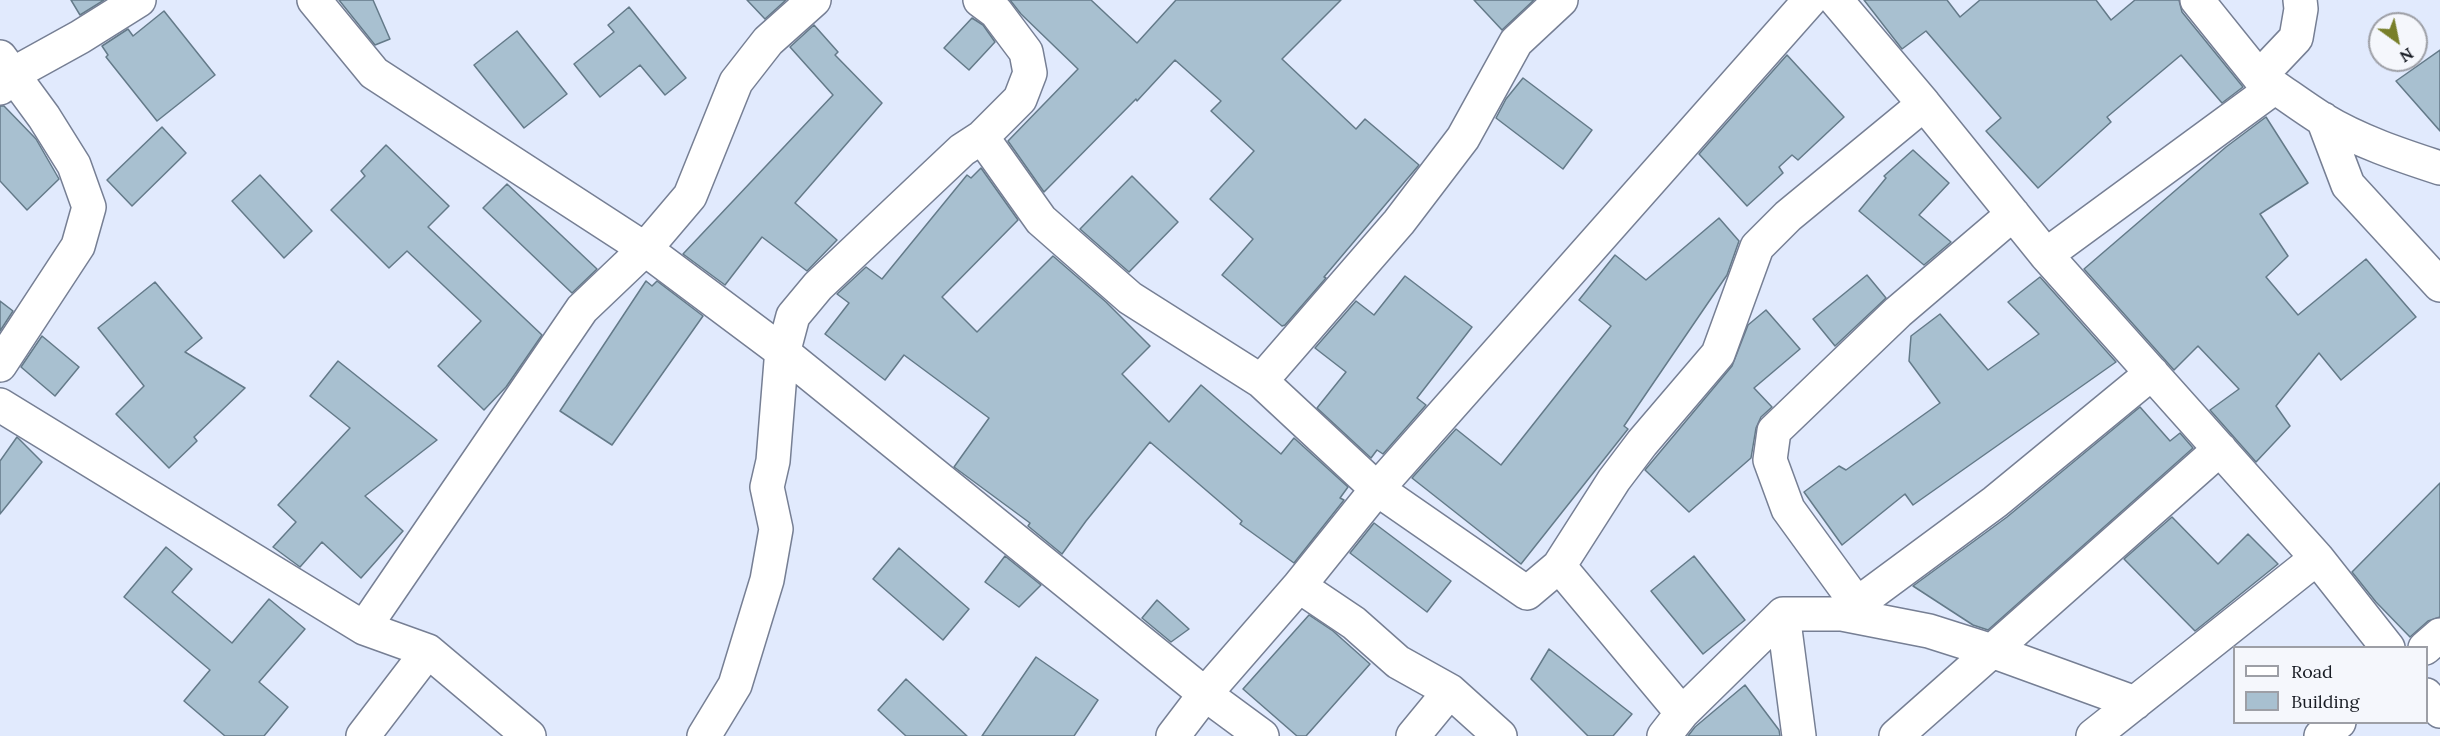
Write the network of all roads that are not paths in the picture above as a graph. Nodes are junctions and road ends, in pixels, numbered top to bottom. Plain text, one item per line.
1 (139, 0) edge
2 (315, 0) edge
3 (814, 0) edge
4 (980, 0) edge
5 (1561, 0) edge
6 (1810, 0) edge
7 (1836, 0) edge
8 (2197, 0) edge
9 (2300, 0) edge
10 (4, 73) edge
11 (2267, 82) junction
12 (1924, 104) junction
13 (2323, 119) junction
14 (982, 137) junction
15 (2440, 168) edge
16 (2013, 214) junction
17 (645, 249) junction
18 (2046, 255) junction
19 (2440, 285) edge
20 (784, 353) junction
21 (0, 365) edge
22 (2152, 373) junction
23 (1261, 381) junction
24 (0, 405) edge
25 (2220, 449) junction
26 (1377, 489) junction
27 (2317, 558) junction
28 (1559, 566) junction
29 (1299, 586) junction
30 (1850, 609) junction
31 (1783, 614) junction
32 (364, 628) junction
33 (2440, 635) edge
34 (2386, 646) edge
35 (2427, 646) edge
36 (428, 651) junction
37 (1992, 651) junction
38 (1450, 691) junction
39 (1205, 694) junction
40 (2428, 696) edge
41 (2135, 703) junction
42 (2440, 711) edge
43 (2338, 724) edge
44 (1673, 725) edge
45 (363, 736) edge
46 (529, 736) edge
47 (704, 736) edge
48 (1173, 736) edge
49 (1262, 736) edge
50 (1413, 736) edge
51 (1500, 736) edge
52 (1799, 736) edge
53 (1896, 736) edge
54 (2093, 736) edge
55 (2321, 736) edge

1 - 10 street
2 - 17 street
3 - 17 street
4 - 14 street
5 - 23 street
6 - 26 street
7 - 12 street
8 - 11 street
9 - 11 street
10 - 21 street
11 - 13 street
11 - 18 street
12 - 16 street
12 - 28 street
13 - 15 street
13 - 19 street
14 - 20 street
14 - 23 street
16 - 18 street
16 - 30 street
17 - 20 street
17 - 32 street
18 - 22 street
20 - 39 street
20 - 47 street
22 - 25 street
22 - 30 street
23 - 26 street
24 - 32 street
25 - 27 street
25 - 37 street
26 - 28 street
26 - 29 street
27 - 34 street
27 - 41 street
28 - 44 street
29 - 38 street
29 - 39 street
30 - 31 street
30 - 37 street
31 - 44 street
31 - 52 street
32 - 36 street
33 - 35 street
36 - 45 street
36 - 46 street
37 - 41 street
37 - 53 street
38 - 50 street
38 - 51 street
39 - 48 street
39 - 49 street
40 - 42 street
41 - 54 street
43 - 55 street

